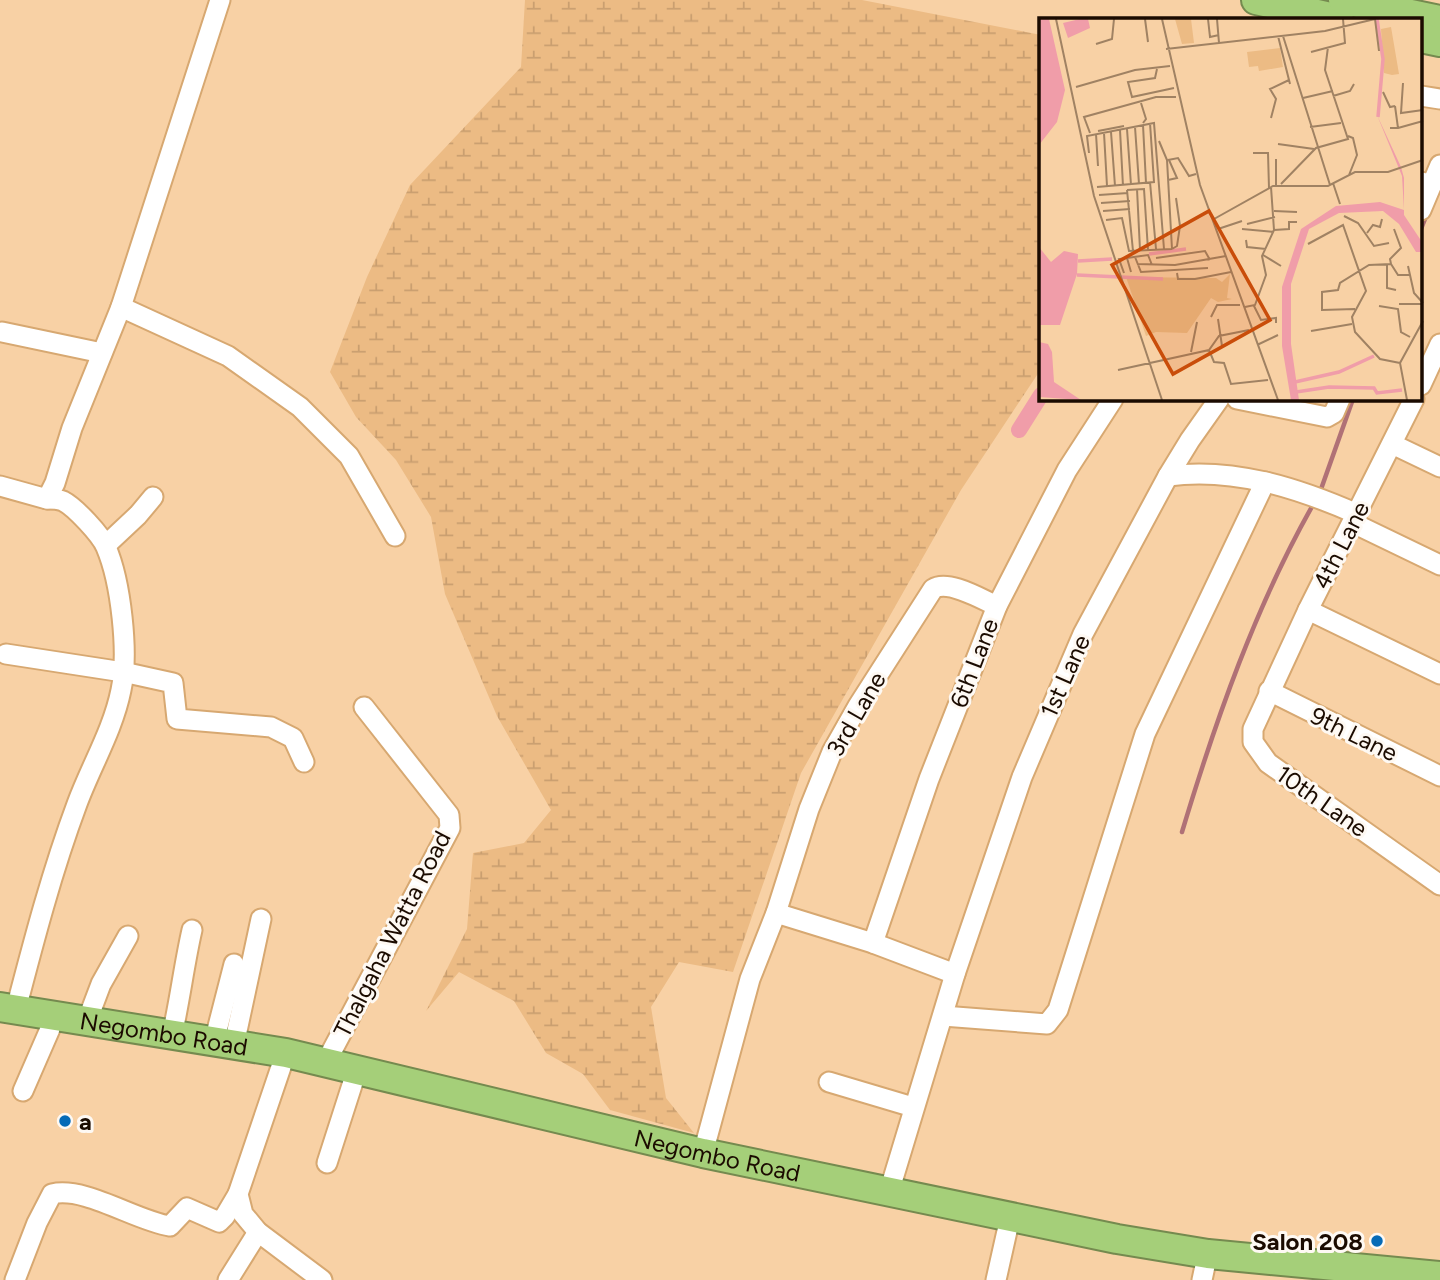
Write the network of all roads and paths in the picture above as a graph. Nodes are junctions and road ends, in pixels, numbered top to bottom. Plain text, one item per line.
1 (219, 0) edge
2 (1256, 0) edge
3 (1343, 0) edge
4 (1335, 18) edge
5 (1440, 20) edge
6 (1422, 38) edge
7 (1440, 43) edge
8 (1422, 96) edge
9 (1440, 99) edge
10 (1440, 165) edge
11 (1426, 183) edge
12 (1422, 205) edge
13 (121, 307) junction
14 (2, 332) dead end
15 (102, 353) junction
16 (1438, 356) edge
17 (1422, 383) edge
18 (1112, 401) edge
19 (1218, 401) edge
20 (1247, 401) edge
21 (1339, 401) edge
22 (1413, 401) edge
23 (1392, 444) junction
24 (1440, 467) edge
25 (1168, 476) junction
26 (1265, 482) junction
27 (0, 486) edge
28 (153, 497) dead end
29 (47, 499) junction
30 (1355, 519) junction
31 (395, 536) dead end
32 (106, 545) junction
33 (1440, 565) edge
34 (997, 606) junction
35 (1308, 610) junction
36 (6, 653) dead end
37 (123, 672) junction
38 (1440, 674) edge
39 (1269, 691) junction
40 (364, 707) dead end
41 (304, 762) dead end
42 (1440, 776) edge
43 (1440, 885) edge
44 (776, 913) junction
45 (261, 919) dead end
46 (192, 930) dead end
47 (128, 936) dead end
48 (873, 943) junction
49 (234, 964) dead end
50 (955, 974) junction
51 (5, 1012) edge
52 (943, 1016) junction
53 (87, 1021) junction
54 (50, 1029) junction
55 (172, 1035) junction
56 (224, 1043) junction
57 (326, 1062) junction
58 (281, 1067) junction
59 (353, 1082) junction
60 (829, 1082) dead end
61 (23, 1091) dead end
62 (913, 1107) junction
63 (702, 1153) junction
64 (327, 1163) dead end
65 (889, 1192) junction
66 (238, 1194) junction
67 (1007, 1231) junction
68 (258, 1233) junction
69 (1204, 1273) edge
70 (1334, 1276) edge
71 (1440, 1276) edge
72 (15, 1280) edge
73 (228, 1280) edge
74 (322, 1280) edge
75 (996, 1280) edge

1 - 13 street
2 - 4 highway
3 - 5 highway
6 - 7 highway
8 - 9 street
10 - 11 street
11 - 12 street
13 - 15 street
13 - 31 street
14 - 15 street
15 - 29 street
16 - 17 street
18 - 34 street, 6th Lane
19 - 25 street, 1st Lane
20 - 21 street
22 - 23 street, 4th Lane
23 - 24 street
23 - 30 street, 4th Lane
25 - 26 street
25 - 50 street, 1st Lane
26 - 30 street
26 - 52 street
27 - 29 street
28 - 32 street
29 - 32 street
30 - 33 street
30 - 35 street, 4th Lane
32 - 37 street
34 - 44 street, 3rd Lane
34 - 48 street, 6th Lane
35 - 38 street
35 - 39 street, 4th Lane
36 - 37 street
37 - 41 street
37 - 51 street
39 - 42 street, 9th Lane
39 - 43 street, 10th Lane
40 - 57 street, Thalgaha Watta Road
44 - 48 street
44 - 63 street, 3rd Lane
45 - 56 street
46 - 55 street
47 - 53 street
48 - 50 street
49 - 56 street
50 - 52 street, 1st Lane
51 - 53 highway, Negombo Road
51 - 54 highway, Negombo Road
52 - 62 street, 1st Lane
53 - 55 highway, Negombo Road
54 - 58 highway, Negombo Road
54 - 61 street
55 - 56 highway, Negombo Road
56 - 57 highway, Negombo Road
57 - 63 highway, Negombo Road
58 - 59 highway, Negombo Road
58 - 66 street
59 - 64 street
59 - 67 highway, Negombo Road
60 - 62 street
62 - 65 street, 1st Lane
63 - 65 highway, Negombo Road
65 - 70 highway, Negombo Road
66 - 68 street
66 - 72 street
67 - 69 highway, Negombo Road
67 - 75 street
68 - 73 street
68 - 74 street
69 - 70 highway, Negombo Road
70 - 71 highway, Negombo Road

